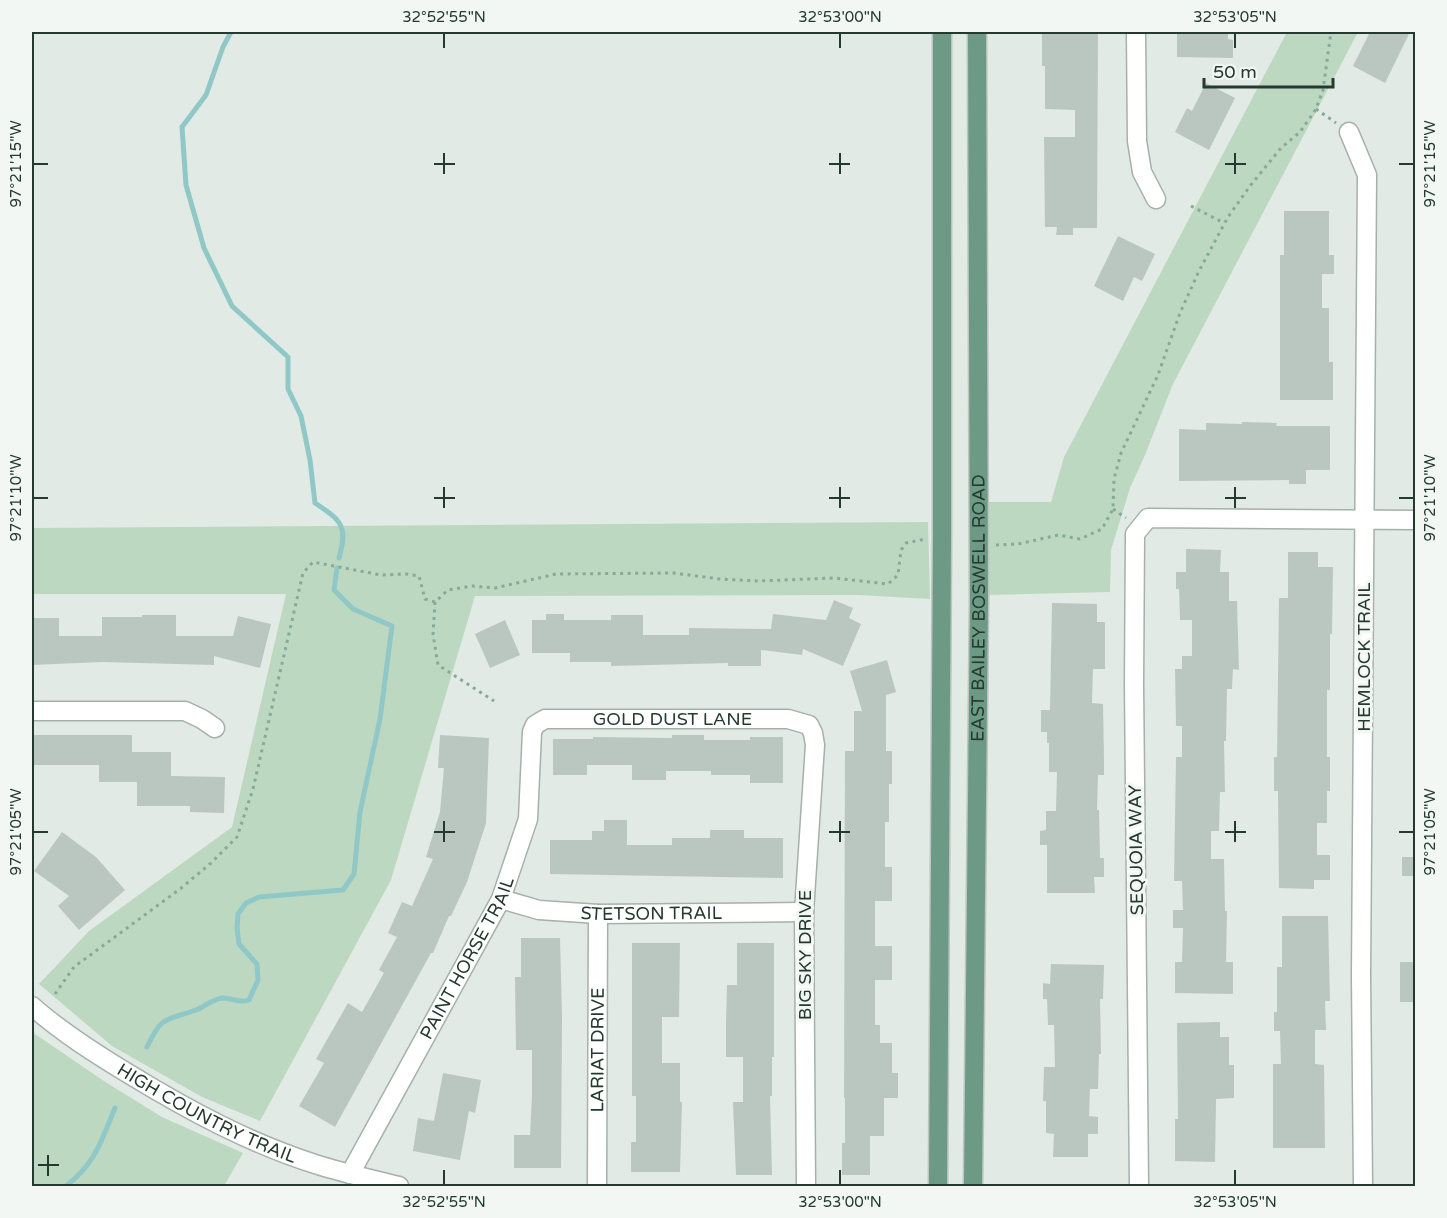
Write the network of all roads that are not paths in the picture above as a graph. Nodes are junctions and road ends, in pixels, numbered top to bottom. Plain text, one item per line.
1 (942, 32) edge
2 (977, 32) edge
3 (1136, 32) edge
4 (1349, 132) road end
5 (1156, 199) dead end
6 (1365, 520) junction
7 (1416, 520) edge
8 (32, 711) edge
9 (535, 724) joint
10 (808, 725) joint
11 (215, 728) dead end
12 (501, 900) junction
13 (804, 912) junction
14 (598, 914) junction
15 (32, 1006) edge
16 (350, 1174) junction
17 (399, 1186) edge
18 (597, 1186) edge
19 (806, 1186) edge
20 (938, 1186) edge
21 (973, 1186) edge
22 (1139, 1186) edge
23 (1363, 1186) edge

1 - 20 main road, EAST BAILEY BOSWELL ROAD
2 - 21 main road, EAST BAILEY BOSWELL ROAD
3 - 5 street
4 - 6 street, HEMLOCK TRAIL
6 - 7 street
6 - 22 street, SEQUOIA WAY
6 - 23 street, HEMLOCK TRAIL
8 - 11 street
9 - 10 street, GOLD DUST LANE
9 - 12 street, PAINT HORSE TRAIL
10 - 13 street, BIG SKY DRIVE
12 - 14 street, STETSON TRAIL
12 - 16 street, PAINT HORSE TRAIL
13 - 14 street, STETSON TRAIL
13 - 19 street, BIG SKY DRIVE
14 - 18 street, LARIAT DRIVE
15 - 16 street, HIGH COUNTRY TRAIL
16 - 17 street, HIGH COUNTRY TRAIL

